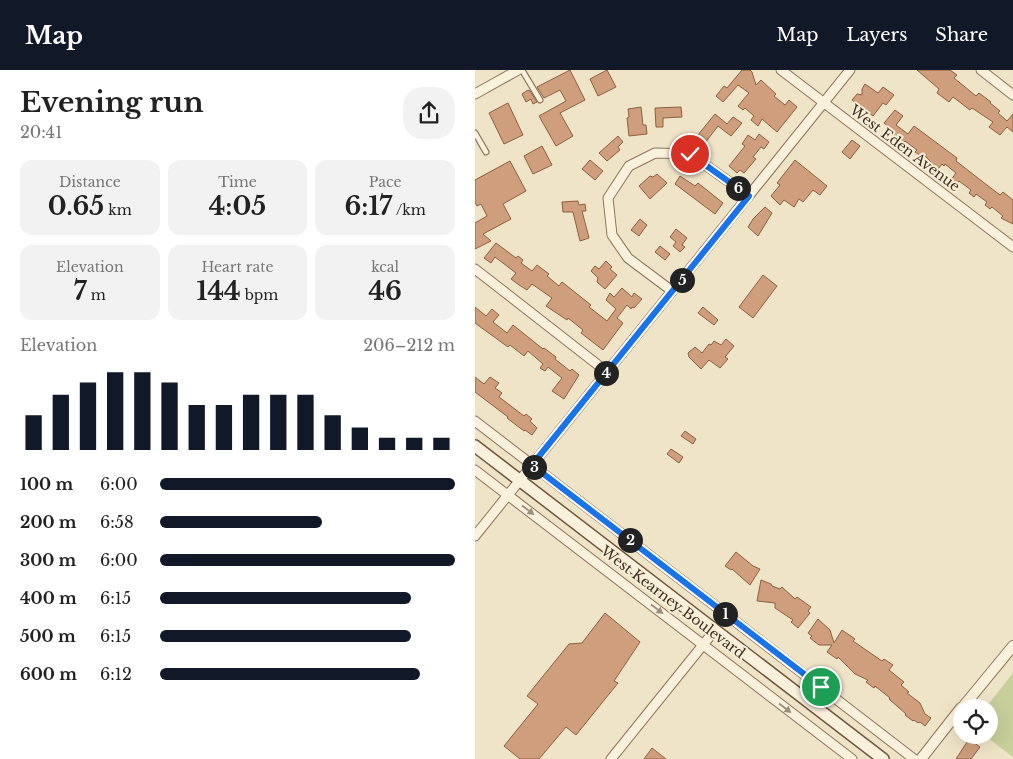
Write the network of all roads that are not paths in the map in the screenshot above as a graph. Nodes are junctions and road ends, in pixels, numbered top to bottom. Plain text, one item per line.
1 (517, 70) edge
2 (522, 70) edge
3 (781, 70) edge
4 (850, 70) edge
5 (981, 70) edge
6 (475, 94) edge
7 (1013, 95) edge
8 (540, 100) dead end
9 (824, 103) junction
10 (475, 133) edge
11 (486, 152) dead end
12 (749, 196) junction
13 (1013, 247) edge
14 (475, 269) edge
15 (672, 292) junction
16 (607, 372) junction
17 (475, 421) edge
18 (475, 446) edge
19 (532, 465) junction
20 (475, 470) edge
21 (520, 480) junction
22 (508, 495) junction
23 (475, 536) edge
24 (715, 630) junction
25 (703, 645) junction
26 (1013, 646) edge
27 (969, 699) edge
28 (953, 718) edge
29 (611, 759) edge
30 (852, 759) edge
31 (883, 759) edge
32 (914, 759) edge
33 (921, 759) edge

1 - 6 street
2 - 8 lane
3 - 9 street, West Eden Avenue
4 - 9 street
5 - 7 street
9 - 12 street
9 - 13 street, West Eden Avenue
10 - 11 lane
12 - 15 street
12 - 15 street
14 - 16 street
15 - 16 street
16 - 19 street
17 - 19 street, West Kearney Boulevard
18 - 21 main road, West Kearney Boulevard
19 - 21 street
19 - 32 street, West Kearney Boulevard
20 - 22 street, West Kearney Boulevard
21 - 22 street
21 - 24 main road, West Kearney Boulevard
22 - 23 street
22 -> 25 street, West Kearney Boulevard
24 - 25 street
24 - 31 main road, West Kearney Boulevard
25 - 29 street
25 -> 30 street, West Kearney Boulevard
26 - 27 street
28 - 33 street

